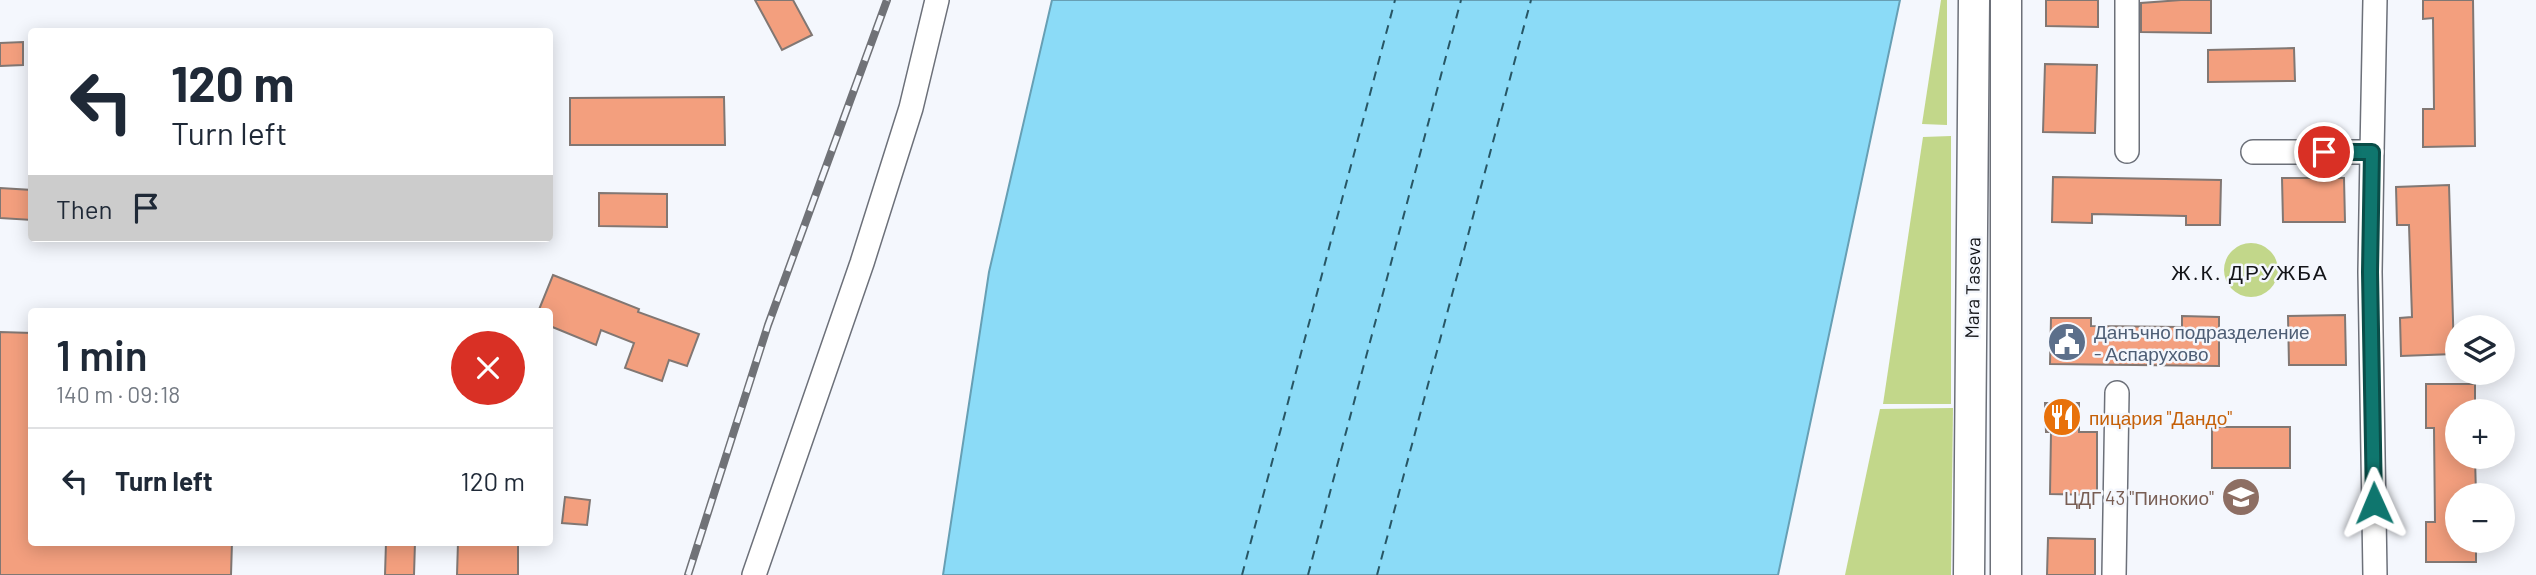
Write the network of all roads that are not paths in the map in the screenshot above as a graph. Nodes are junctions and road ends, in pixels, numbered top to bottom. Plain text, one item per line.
1 (937, 0) edge
2 (1974, 0) edge
3 (2006, 0) edge
4 (2127, 0) edge
5 (2375, 0) edge
6 (2127, 151) dead end
7 (2253, 152) dead end
8 (2372, 152) junction
9 (2117, 393) dead end
10 (754, 575) edge
11 (1969, 575) edge
12 (2006, 575) edge
13 (2114, 575) edge
14 (2375, 575) edge

1 - 10 street
2 - 11 main road, Mara Taseva
3 - 12 main road, Mara Taseva
4 - 6 street
5 - 8 street
7 - 8 street
8 - 14 street
9 - 13 street

